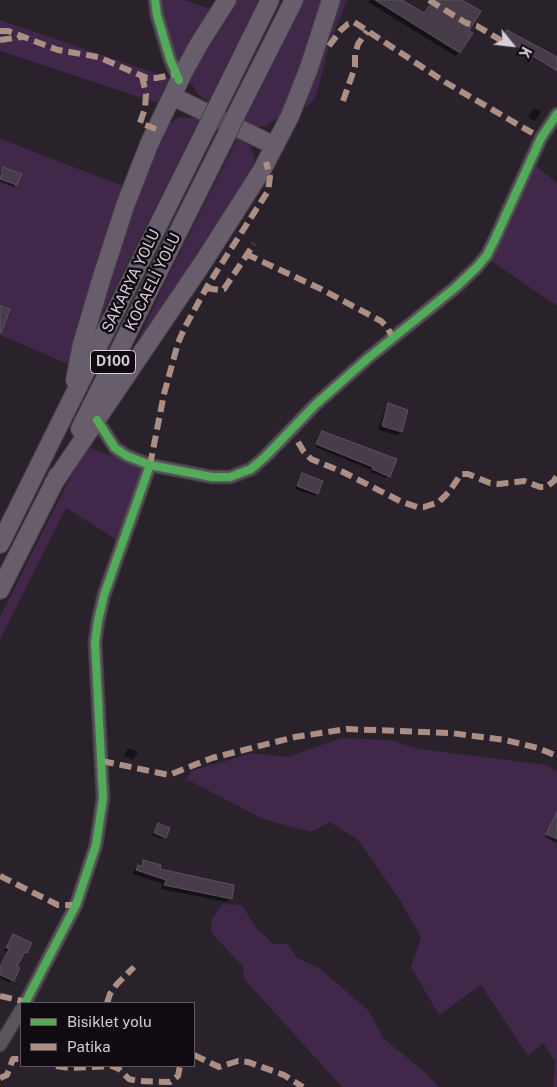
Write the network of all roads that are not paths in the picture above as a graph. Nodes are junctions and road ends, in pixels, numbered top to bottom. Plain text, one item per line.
1 (155, 0) edge
2 (227, 0) edge
3 (270, 0) edge
4 (294, 0) edge
5 (332, 0) edge
6 (179, 80) junction
7 (172, 96) junction
8 (557, 114) edge
9 (275, 146) junction
10 (70, 404) junction
11 (97, 420) junction
12 (150, 465) junction
13 (53, 484) junction
14 (0, 544) edge
15 (0, 590) edge
16 (26, 1002) edge
17 (20, 1012) edge
18 (0, 1045) edge

1 - 6 street
2 - 6 highway
3 - 10 highway, SAKARYA YOLU / D100, bridge
4 - 13 highway, KOCAELİ YOLU / D100, bridge
5 - 9 highway
6 - 7 highway
7 - 9 highway
7 - 10 highway
8 - 12 street
9 - 11 highway
10 - 14 highway, SAKARYA YOLU / D100
11 - 12 street
11 - 13 highway
12 - 16 street
13 - 15 highway, KOCAELİ YOLU / D100
17 - 18 street

